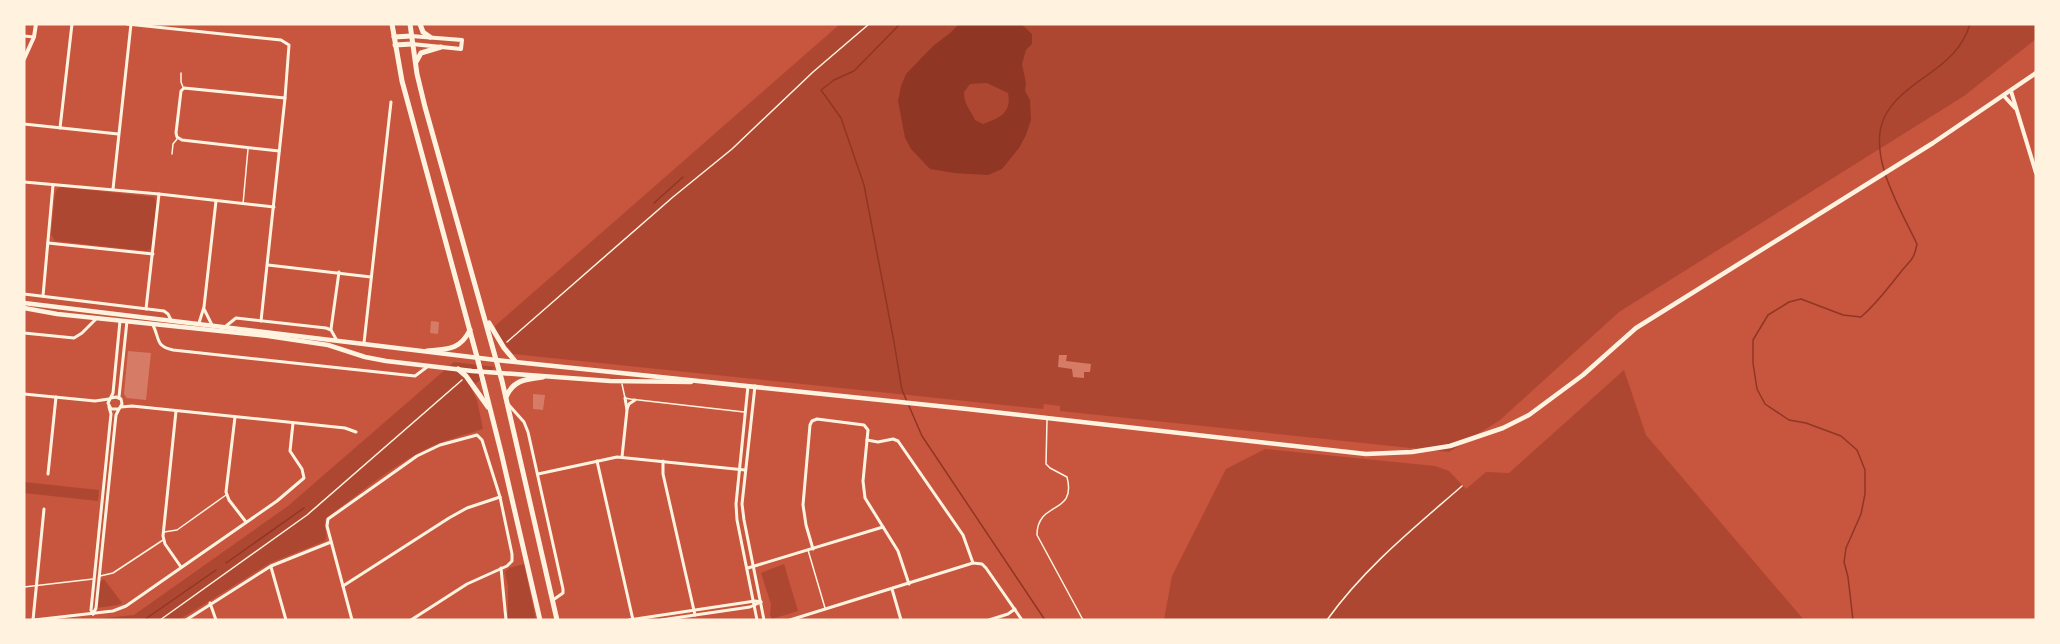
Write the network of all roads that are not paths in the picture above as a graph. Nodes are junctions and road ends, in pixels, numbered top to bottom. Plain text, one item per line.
1 (36, 24) edge
2 (72, 24) edge
3 (129, 24) edge
4 (392, 24) edge
5 (410, 24) edge
6 (420, 24) edge
7 (24, 36) edge
8 (411, 36) junction
9 (34, 37) junction
10 (394, 37) junction
11 (430, 37) junction
12 (412, 44) junction
13 (395, 45) junction
14 (441, 47) junction
15 (24, 58) edge
16 (415, 63) junction
17 (181, 73) dead end
18 (2036, 73) edge
19 (184, 88) junction
20 (2011, 91) junction
21 (2004, 96) junction
22 (285, 98) junction
23 (391, 102) dead end
24 (2017, 112) junction
25 (24, 124) edge
26 (60, 128) junction
27 (118, 134) junction
28 (178, 138) junction
29 (248, 148) junction
30 (279, 151) junction
31 (172, 154) dead end
32 (2036, 173) edge
33 (24, 182) edge
34 (54, 184) junction
35 (113, 189) junction
36 (159, 194) junction
37 (216, 201) junction
38 (243, 204) junction
39 (274, 207) junction
40 (48, 243) junction
41 (153, 254) junction
42 (267, 265) junction
43 (339, 272) junction
44 (371, 277) junction
45 (24, 294) edge
46 (43, 296) junction
47 (24, 303) edge
48 (24, 308) edge
49 (204, 308) junction
50 (146, 309) junction
51 (485, 317) junction
52 (98, 318) junction
53 (121, 318) junction
54 (127, 319) junction
55 (171, 320) junction
56 (261, 321) junction
57 (153, 325) junction
58 (212, 325) junction
59 (199, 326) junction
60 (226, 327) junction
61 (331, 330) junction
62 (470, 330) junction
63 (24, 333) edge
64 (336, 339) junction
65 (364, 343) junction
66 (427, 351) junction
67 (477, 357) junction
68 (496, 360) junction
69 (515, 361) junction
70 (429, 366) junction
71 (458, 369) junction
72 (481, 372) junction
73 (500, 373) junction
74 (543, 377) junction
75 (621, 382) junction
76 (714, 382) junction
77 (748, 386) junction
78 (755, 386) junction
79 (24, 394) edge
80 (56, 397) junction
81 (111, 398) junction
82 (625, 398) junction
83 (120, 399) junction
84 (506, 400) junction
85 (635, 400) junction
86 (95, 401) junction
87 (132, 405) junction
88 (109, 407) junction
89 (120, 408) junction
90 (627, 410) junction
91 (176, 411) junction
92 (490, 411) junction
93 (745, 412) junction
94 (751, 412) junction
95 (235, 417) junction
96 (1047, 418) junction
97 (293, 423) junction
98 (356, 432) dead end
99 (867, 440) junction
100 (622, 457) junction
101 (597, 461) junction
102 (663, 461) junction
103 (738, 469) junction
104 (745, 470) junction
105 (48, 474) dead end
106 (538, 474) junction
107 (1462, 486) dead end
108 (227, 495) junction
109 (500, 497) junction
110 (44, 509) dead end
111 (246, 522) junction
112 (883, 527) junction
113 (746, 530) junction
114 (739, 531) junction
115 (163, 532) junction
116 (163, 540) junction
117 (332, 542) junction
118 (813, 549) junction
119 (808, 550) junction
120 (973, 563) junction
121 (271, 566) junction
122 (181, 567) junction
123 (754, 567) junction
124 (501, 568) junction
125 (748, 568) junction
126 (98, 576) junction
127 (94, 579) junction
128 (909, 584) junction
129 (36, 586) junction
130 (343, 586) junction
131 (24, 587) edge
132 (892, 589) junction
133 (554, 600) junction
134 (761, 602) junction
135 (210, 603) junction
136 (755, 603) junction
137 (826, 609) junction
138 (1015, 609) junction
139 (695, 612) junction
140 (93, 614) junction
141 (34, 620) edge
142 (186, 620) edge
143 (216, 620) edge
144 (285, 620) edge
145 (352, 620) edge
146 (411, 620) edge
147 (506, 620) edge
148 (540, 620) edge
149 (557, 620) edge
150 (632, 620) edge
151 (661, 620) edge
152 (758, 620) edge
153 (764, 620) edge
154 (790, 620) edge
155 (901, 620) edge
156 (989, 620) edge
157 (1022, 620) edge
158 (1083, 620) edge
159 (1327, 620) edge

1 - 9 street
2 - 26 street
3 - 22 street
3 - 27 street
4 - 10 highway
5 - 8 highway
6 - 11 highway
7 - 9 street
8 - 10 highway
8 - 11 street
8 - 12 highway
9 - 15 street
10 - 13 highway
11 - 14 street
12 - 13 highway
12 - 14 street
12 - 16 highway
13 - 62 highway
14 - 16 highway
16 - 51 highway
17 - 19 lane
18 - 20 main road
19 - 22 street
19 - 28 street
20 - 21 main road
20 - 24 street
21 - 24 street
21 - 96 main road
22 - 30 street
23 - 44 street
24 - 32 street
25 - 26 street
26 - 27 street
27 - 35 street
28 - 29 street
28 - 31 lane
29 - 30 street
29 - 38 lane
30 - 39 street
33 - 34 street
34 - 35 street
34 - 40 street
35 - 36 street
36 - 37 street
36 - 41 street
37 - 38 street
37 - 49 street
38 - 39 street
39 - 42 street
40 - 41 street
40 - 46 street
41 - 50 street
42 - 43 street
42 - 56 street
43 - 44 street
43 - 61 street
44 - 65 street
45 - 46 street
46 - 50 street
47 - 53 main road
48 - 52 main road
49 - 58 street
49 - 59 street
50 - 55 street
51 - 68 highway
51 - 69 highway
52 - 53 main road
52 - 63 street
53 - 54 main road
53 - 81 street
54 - 55 main road
54 - 57 main road
54 - 83 street
55 - 59 main road
56 - 60 street
56 - 61 street
57 - 59 main road
57 - 70 street
58 - 59 main road
58 - 60 main road
59 - 70 main road
60 - 64 main road
61 - 64 street
62 - 66 highway
62 - 67 highway
64 - 65 main road
65 - 66 main road
66 - 67 main road
67 - 68 main road
67 - 72 highway
68 - 69 main road
68 - 73 highway
69 - 76 main road
70 - 71 main road
71 - 72 main road
71 - 92 highway
72 - 73 main road
72 - 92 highway
73 - 74 main road
73 - 84 highway
74 - 75 main road
74 - 84 highway
75 - 76 main road
75 - 82 lane
76 - 77 main road
77 - 78 main road
77 - 93 street
78 - 94 street
78 - 96 main road
79 - 80 street
80 - 86 street
80 - 105 street
81 - 83 street
81 - 86 street
81 - 88 street
82 - 85 lane
82 - 90 street
83 - 87 street
83 - 89 street
84 - 106 street
84 - 133 highway
85 - 90 street
85 - 93 lane
86 - 88 street
87 - 89 street
87 - 91 street
88 - 89 street
88 - 127 street
89 - 126 street
90 - 100 street
91 - 95 street
91 - 115 street
92 - 148 highway
93 - 94 street
93 - 103 street
94 - 104 street
95 - 97 street
95 - 108 street
96 - 158 lane
97 - 98 street
97 - 111 street
99 - 112 street
99 - 118 street
99 - 120 street
100 - 101 street
100 - 102 street
101 - 106 street
101 - 150 street
102 - 103 street
102 - 139 street
103 - 104 street
103 - 114 street
104 - 113 street
106 - 133 street
107 - 159 lane
108 - 111 street
108 - 115 lane
109 - 117 street
109 - 124 street
109 - 130 street
110 - 129 street
111 - 122 street
112 - 118 street
112 - 128 street
113 - 114 street
113 - 123 street
114 - 125 street
115 - 116 street
116 - 122 street
116 - 126 lane
117 - 121 street
117 - 130 street
118 - 119 street
119 - 123 street
119 - 137 lane
120 - 128 street
120 - 138 street
121 - 135 street
121 - 144 street
122 - 140 street
123 - 125 street
123 - 134 street
124 - 146 street
124 - 147 street
125 - 136 street
126 - 140 street
127 - 129 lane
127 - 140 street
128 - 132 street
129 - 131 lane
129 - 141 street
130 - 145 street
132 - 137 street
132 - 155 street
133 - 149 highway
134 - 136 street
134 - 153 street
135 - 142 street
135 - 143 street
136 - 139 street
136 - 152 street
137 - 154 street
138 - 156 street
138 - 157 street
139 - 150 street
139 - 151 street
140 - 141 street

